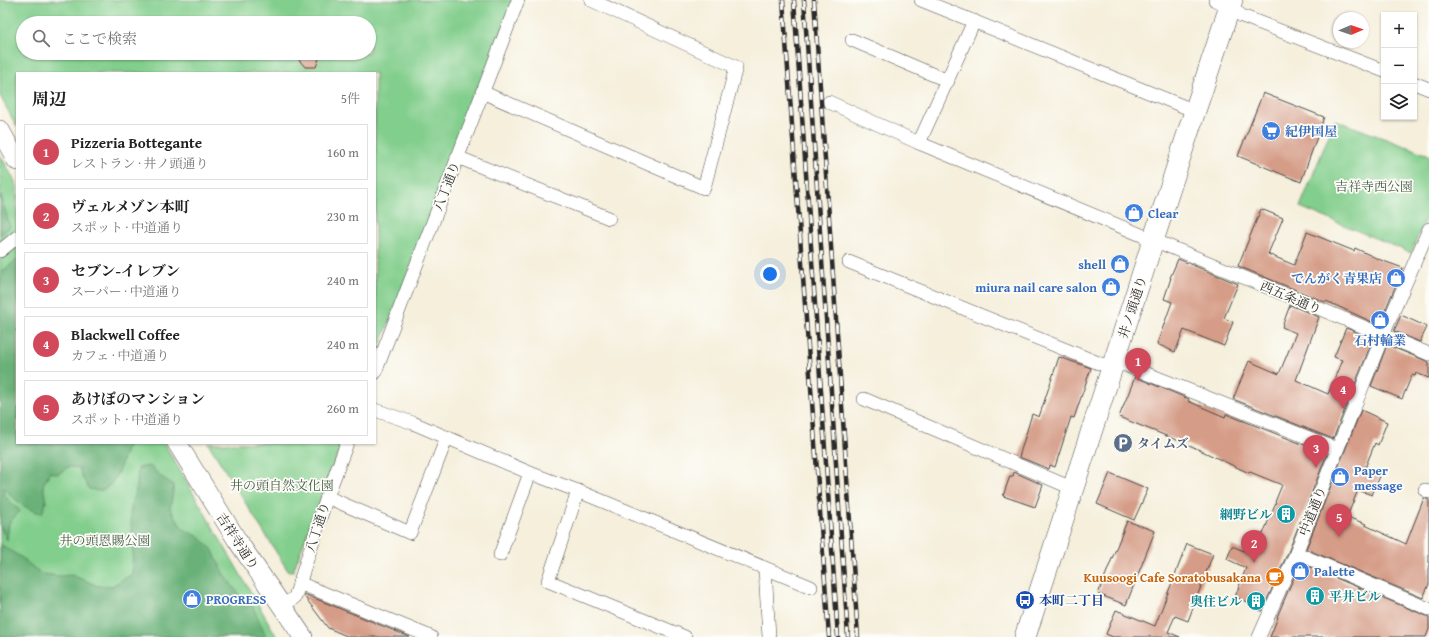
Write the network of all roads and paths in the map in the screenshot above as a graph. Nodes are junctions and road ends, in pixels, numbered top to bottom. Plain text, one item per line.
1 (518, 0) edge
2 (592, 0) edge
3 (922, 0) edge
4 (1226, 2) edge
5 (974, 21) junction
6 (852, 40) dead end
7 (1381, 70) edge
8 (948, 81) junction
9 (1416, 84) edge
10 (1429, 89) edge
11 (482, 92) junction
12 (829, 102) dead end
13 (1195, 111) junction
14 (0, 130) edge
15 (920, 143) junction
16 (457, 157) junction
17 (16, 159) edge
18 (609, 218) dead end
19 (1429, 229) edge
20 (16, 239) edge
21 (1153, 240) junction
22 (0, 251) edge
23 (849, 262) dead end
24 (1384, 335) junction
25 (1429, 354) edge
26 (1114, 365) junction
27 (376, 369) edge
28 (864, 399) dead end
29 (376, 410) edge
30 (447, 437) junction
31 (178, 444) edge
32 (347, 444) edge
33 (1337, 449) junction
34 (530, 473) junction
35 (1074, 489) junction
36 (578, 491) junction
37 (327, 497) junction
38 (1296, 553) junction
39 (500, 555) dead end
40 (765, 568) junction
41 (299, 583) junction
42 (811, 587) dead end
43 (282, 607) junction
44 (1429, 609) edge
45 (303, 637) edge
46 (431, 637) edge
47 (685, 637) edge
48 (769, 637) edge
49 (1025, 637) edge
50 (1259, 637) edge

1 - 11 street, 八丁通り
2 - 11 street
3 - 5 street
4 - 7 street
4 - 13 main road, 井ノ頭通り
5 - 8 street
5 - 13 street
6 - 8 street
8 - 15 street
9 - 10 street
11 - 16 street, 八丁通り
12 - 15 street, 西五条通り
13 - 21 main road, 井ノ頭通り
14 - 17 main road
15 - 21 street, 西五条通り
16 - 18 street
16 - 27 street, 八丁通り
19 - 24 street, 中道通り
20 - 22 street
21 - 24 street, 西五条通り
21 - 26 main road, 井ノ頭通り
23 - 26 street
24 - 25 street, 西五条通り
24 - 33 street, 中道通り
26 - 33 street
26 - 35 main road, 井ノ頭通り
28 - 35 street
29 - 30 street
30 - 34 street
30 - 37 street
31 - 43 main road, 吉祥寺通り
32 - 37 street, 八丁通り
33 - 38 street, 中道通り
34 - 36 street
34 - 39 street
35 - 49 main road, 井ノ頭通り
36 - 40 street
36 - 47 street
37 - 41 street, 八丁通り
38 - 44 street
38 - 50 street, 中道通り
40 - 42 street
40 - 48 street
41 - 43 street, 八丁通り
41 - 46 street
43 - 45 main road, 吉祥寺通り

